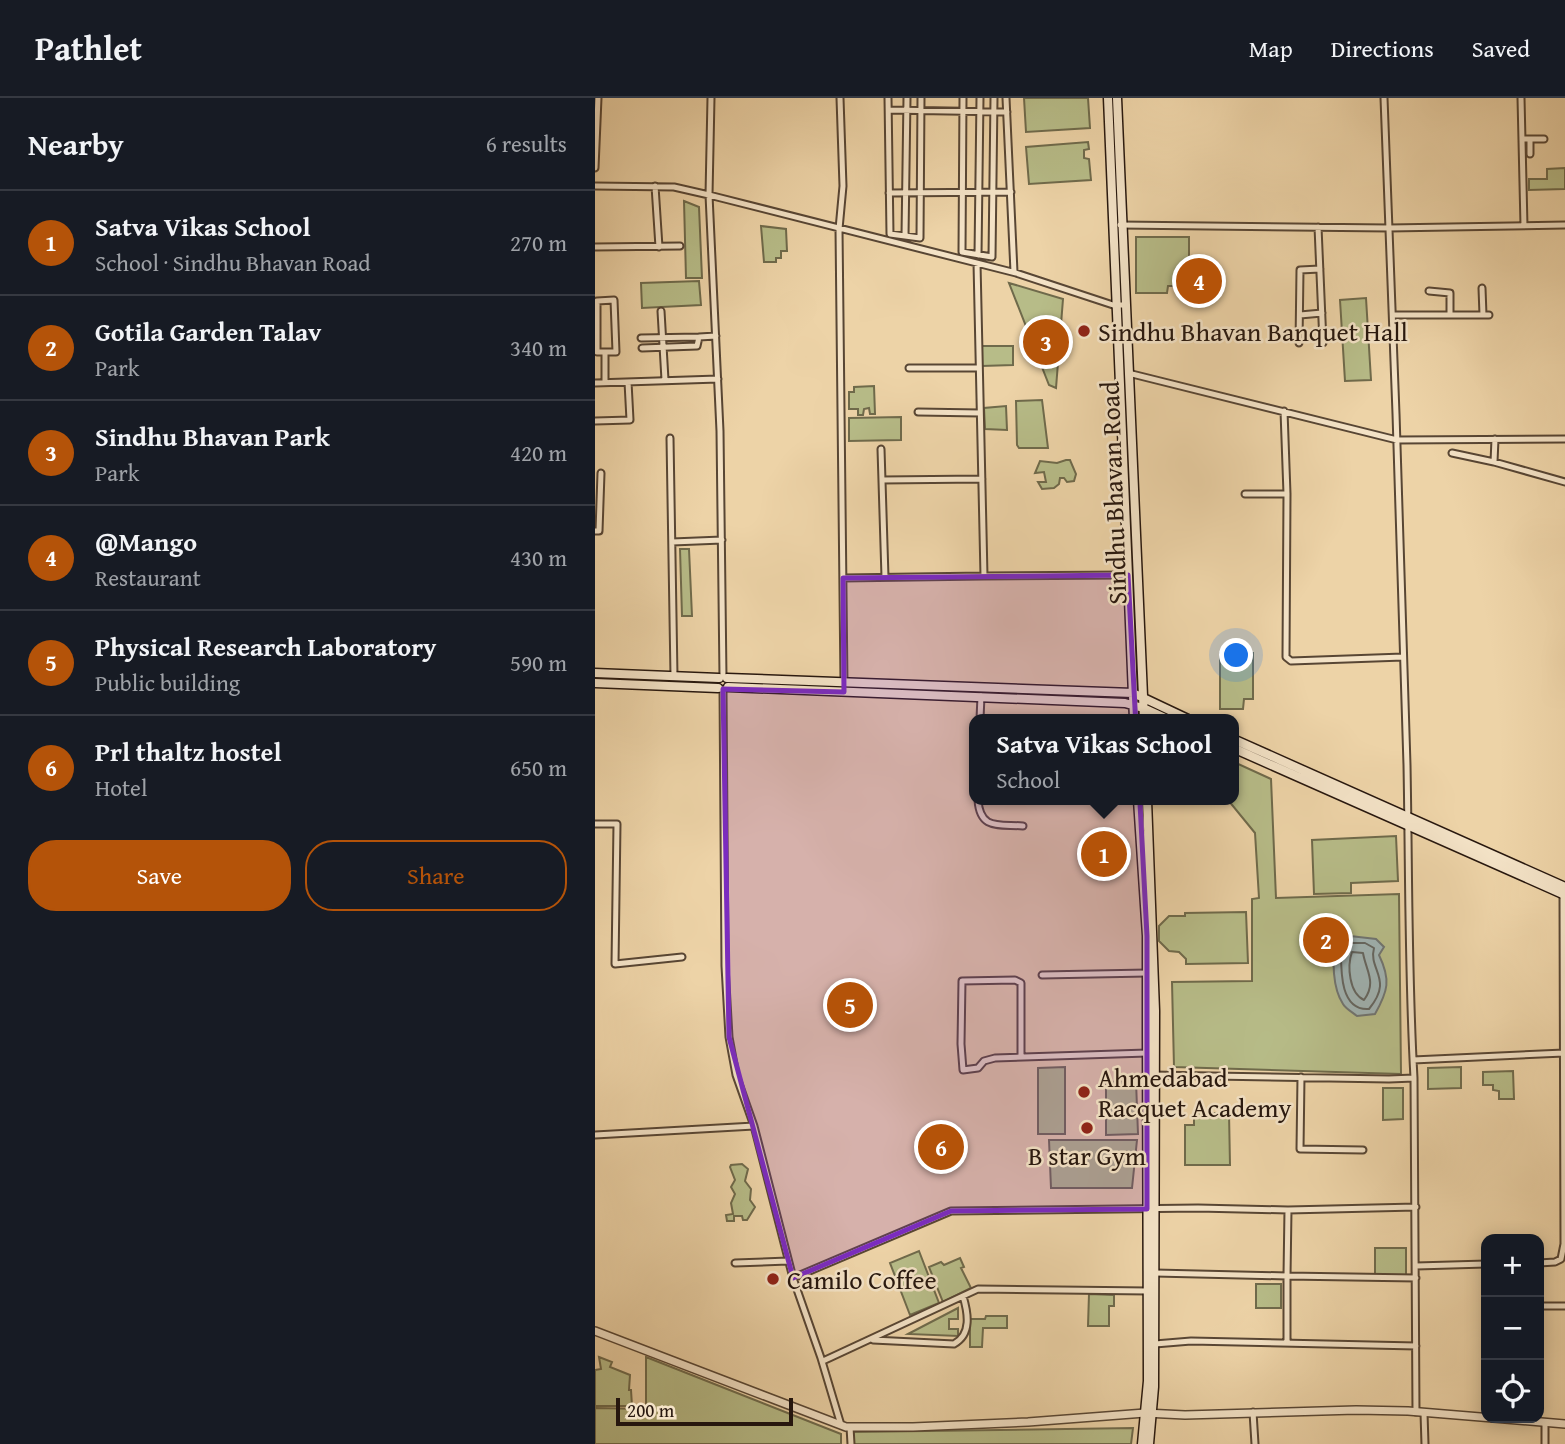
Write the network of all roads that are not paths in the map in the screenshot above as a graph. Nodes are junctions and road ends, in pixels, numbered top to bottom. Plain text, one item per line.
1 (598, 98) edge
2 (711, 98) edge
3 (840, 98) edge
4 (888, 98) edge
5 (907, 98) edge
6 (921, 98) edge
7 (964, 98) edge
8 (980, 98) edge
9 (994, 98) edge
10 (1006, 98) edge
11 (1108, 98) edge
12 (1117, 98) edge
13 (1384, 98) edge
14 (1521, 98) edge
15 (888, 110) junction
16 (907, 110) junction
17 (921, 111) junction
18 (963, 111) junction
19 (980, 112) junction
20 (993, 112) junction
21 (1007, 112) junction
22 (1522, 139) junction
23 (1530, 139) junction
24 (1544, 139) dead end
25 (1530, 154) dead end
26 (595, 168) edge
27 (595, 186) edge
28 (655, 186) junction
29 (907, 192) junction
30 (920, 192) junction
31 (963, 192) junction
32 (980, 192) junction
33 (993, 192) junction
34 (1011, 192) junction
35 (889, 193) junction
36 (709, 195) junction
37 (1118, 225) junction
38 (1565, 225) edge
39 (1524, 226) junction
40 (1318, 227) junction
41 (1389, 228) junction
42 (839, 229) junction
43 (905, 236) junction
44 (920, 237) junction
45 (680, 246) dead end
46 (595, 247) edge
47 (659, 247) junction
48 (921, 249) junction
49 (978, 255) junction
50 (977, 263) junction
51 (1320, 269) junction
52 (1014, 272) junction
53 (1482, 288) dead end
54 (1429, 291) dead end
55 (1121, 305) junction
56 (661, 312) dead end
57 (1322, 313) junction
58 (1300, 315) junction
59 (1393, 315) junction
60 (1450, 315) junction
61 (716, 336) junction
62 (699, 337) junction
63 (641, 338) dead end
64 (663, 338) junction
65 (1300, 343) dead end
66 (1323, 343) dead end
67 (663, 347) junction
68 (642, 348) dead end
69 (605, 352) junction
70 (979, 368) junction
71 (909, 369) dead end
72 (1129, 372) junction
73 (1119, 373) junction
74 (718, 379) junction
75 (665, 380) junction
76 (628, 382) junction
77 (595, 383) edge
78 (605, 383) junction
79 (1284, 411) junction
80 (918, 412) dead end
81 (980, 413) junction
82 (595, 421) edge
83 (670, 438) dead end
84 (1495, 439) junction
85 (1565, 439) edge
86 (1397, 440) junction
87 (881, 449) dead end
88 (1452, 453) dead end
89 (1495, 462) junction
90 (601, 473) dead end
91 (982, 479) junction
92 (882, 480) junction
93 (1565, 482) edge
94 (1245, 494) dead end
95 (1287, 494) junction
96 (595, 531) edge
97 (722, 540) junction
98 (672, 542) junction
99 (1128, 575) junction
100 (984, 576) junction
101 (885, 577) junction
102 (843, 578) junction
103 (1403, 657) junction
104 (595, 673) edge
105 (674, 676) junction
106 (844, 682) junction
107 (595, 683) edge
108 (723, 683) junction
109 (982, 686) junction
110 (844, 692) junction
111 (1133, 693) junction
112 (981, 697) junction
113 (1143, 697) junction
114 (1133, 705) junction
115 (1143, 708) junction
116 (980, 714) edge
117 (1134, 714) edge
118 (1143, 714) edge
119 (1156, 714) edge
120 (1178, 714) edge
121 (1239, 742) edge
122 (1239, 750) edge
123 (979, 805) edge
124 (1138, 805) edge
125 (1147, 805) edge
126 (1407, 821) junction
127 (595, 824) edge
128 (1023, 826) dead end
129 (1564, 892) edge
130 (681, 957) dead end
131 (1147, 973) junction
132 (1042, 975) dead end
133 (1151, 1053) junction
134 (1564, 1054) edge
135 (1021, 1057) junction
136 (1413, 1060) junction
137 (1151, 1075) junction
138 (1301, 1077) junction
139 (1414, 1077) junction
140 (754, 1126) junction
141 (595, 1135) edge
142 (1363, 1150) dead end
143 (1416, 1207) junction
144 (1151, 1209) junction
145 (1288, 1210) junction
146 (788, 1261) junction
147 (735, 1263) dead end
148 (1544, 1263) edge
149 (1481, 1264) edge
150 (1416, 1266) junction
151 (1155, 1273) junction
152 (1287, 1276) junction
153 (1416, 1278) junction
154 (793, 1279) junction
155 (1148, 1291) junction
156 (963, 1296) junction
157 (1544, 1306) edge
158 (1565, 1306) edge
159 (595, 1331) edge
160 (870, 1339) junction
161 (1287, 1342) junction
162 (1154, 1344) junction
163 (1416, 1346) junction
164 (823, 1362) junction
165 (1253, 1412) junction
166 (1420, 1412) junction
167 (1148, 1413) junction
168 (1545, 1423) junction
169 (1565, 1424) edge
170 (841, 1425) junction
171 (851, 1427) junction
172 (851, 1444) edge
173 (1142, 1444) edge
174 (1149, 1444) edge
175 (1255, 1444) edge
176 (1425, 1444) edge
177 (1545, 1444) edge

1 - 26 street
2 - 36 street
3 - 42 street
4 - 15 street
5 - 16 street
6 - 17 street
7 - 18 street
8 - 19 street
9 - 20 street
10 - 21 street
11 - 37 main road, Sindhu Bhavan Road
12 - 37 main road, Sindhu Bhavan Road
13 - 41 street
14 - 22 street
15 - 16 street
15 - 35 street
16 - 17 street
16 - 29 street
17 - 18 street
17 - 30 street
18 - 19 street
18 - 31 street
19 - 20 street
19 - 32 street
20 - 21 street
20 - 33 street
21 - 34 street
22 - 23 street
22 - 39 street
23 - 24 street
23 - 25 street
27 - 28 street
28 - 36 street
28 - 47 street
29 - 30 street
29 - 35 street
29 - 43 street
30 - 31 street
30 - 44 street
31 - 32 street
31 - 49 street
32 - 33 street
32 - 49 street
33 - 34 street
33 - 49 street
34 - 52 street
35 - 43 street
36 - 42 street
36 - 61 street
37 - 40 street
37 - 55 main road, Sindhu Bhavan Road
38 - 39 street
39 - 41 street
40 - 41 street
40 - 51 street
41 - 59 street
42 - 48 street
42 - 102 street
43 - 44 street
44 - 48 street
45 - 47 street
46 - 47 street
48 - 50 street
50 - 52 street
50 - 70 street
51 - 57 street
51 - 58 street
52 - 55 street
53 - 60 street
54 - 60 street
55 - 72 main road, Sindhu Bhavan Road
55 - 73 main road, Sindhu Bhavan Road
56 - 64 street
57 - 58 street
57 - 66 street
58 - 65 street
59 - 60 street
59 - 86 street
61 - 62 street
61 - 74 street
62 - 64 street
62 - 67 street
63 - 64 street
64 - 67 street
67 - 68 street
67 - 75 street
69 - 69 street
69 - 78 street
70 - 71 street
70 - 81 street
72 - 73 street
72 - 79 street
72 - 113 main road, Sindhu Bhavan Road
73 - 99 main road, Sindhu Bhavan Road
74 - 75 street
74 - 97 street
75 - 76 street
76 - 78 street
76 - 82 street
77 - 78 street
79 - 86 street
79 - 95 street
80 - 81 street
81 - 91 street
83 - 98 street
84 - 85 street
84 - 86 street
84 - 89 street
86 - 103 street
87 - 92 street
88 - 89 street
89 - 93 street
90 - 96 street
91 - 92 street
91 - 100 street
92 - 101 street
94 - 95 street
95 - 103 street
97 - 98 street
97 - 108 street
98 - 105 street
99 - 100 street
99 - 111 main road, Sindhu Bhavan Road
100 - 101 street
101 - 102 street
102 - 106 street
103 - 126 street
104 - 105 main road
105 - 108 main road
106 - 108 main road
106 - 109 main road
106 - 110 street
107 - 108 main road
108 - 110 main road
108 - 140 street
109 - 111 main road
109 - 112 street
110 - 112 main road
111 - 113 main road
111 - 114 main road, Sindhu Bhavan Road
112 - 114 main road
112 - 116 street
113 - 115 main road, Sindhu Bhavan Road
113 - 120 main road
114 - 115 main road
114 - 117 main road, Sindhu Bhavan Road
115 - 118 main road, Sindhu Bhavan Road
115 - 119 main road
121 - 126 main road
122 - 126 main road
123 - 128 street
124 - 131 main road
125 - 133 main road
126 - 129 main road
126 - 136 street
127 - 130 street
129 - 134 street
131 - 132 street
131 - 133 main road
133 - 135 street
133 - 137 main road
134 - 136 street
134 - 148 street
135 - 135 street
136 - 139 street
137 - 138 street
137 - 144 main road
138 - 139 street
138 - 142 street
139 - 143 street
140 - 141 street
140 - 146 street
143 - 145 street
143 - 150 street
144 - 145 street
144 - 151 main road
144 - 154 street
144 - 155 main road
145 - 152 street
146 - 147 street
146 - 154 street
149 - 150 street
150 - 153 street
151 - 152 street
151 - 162 main road
152 - 153 street
152 - 161 street
153 - 163 street
154 - 164 street
155 - 156 street
155 - 167 main road
156 - 160 street
156 - 160 street
157 - 158 street
159 - 170 street
160 - 164 street
161 - 162 street
161 - 163 street
162 - 167 main road
163 - 166 street
164 - 170 street
165 - 166 street
165 - 167 street
165 - 175 street
166 - 168 street
166 - 176 street
167 - 171 street
167 - 173 main road
167 - 174 main road
168 - 169 street
168 - 177 street
170 - 171 street
171 - 172 street

